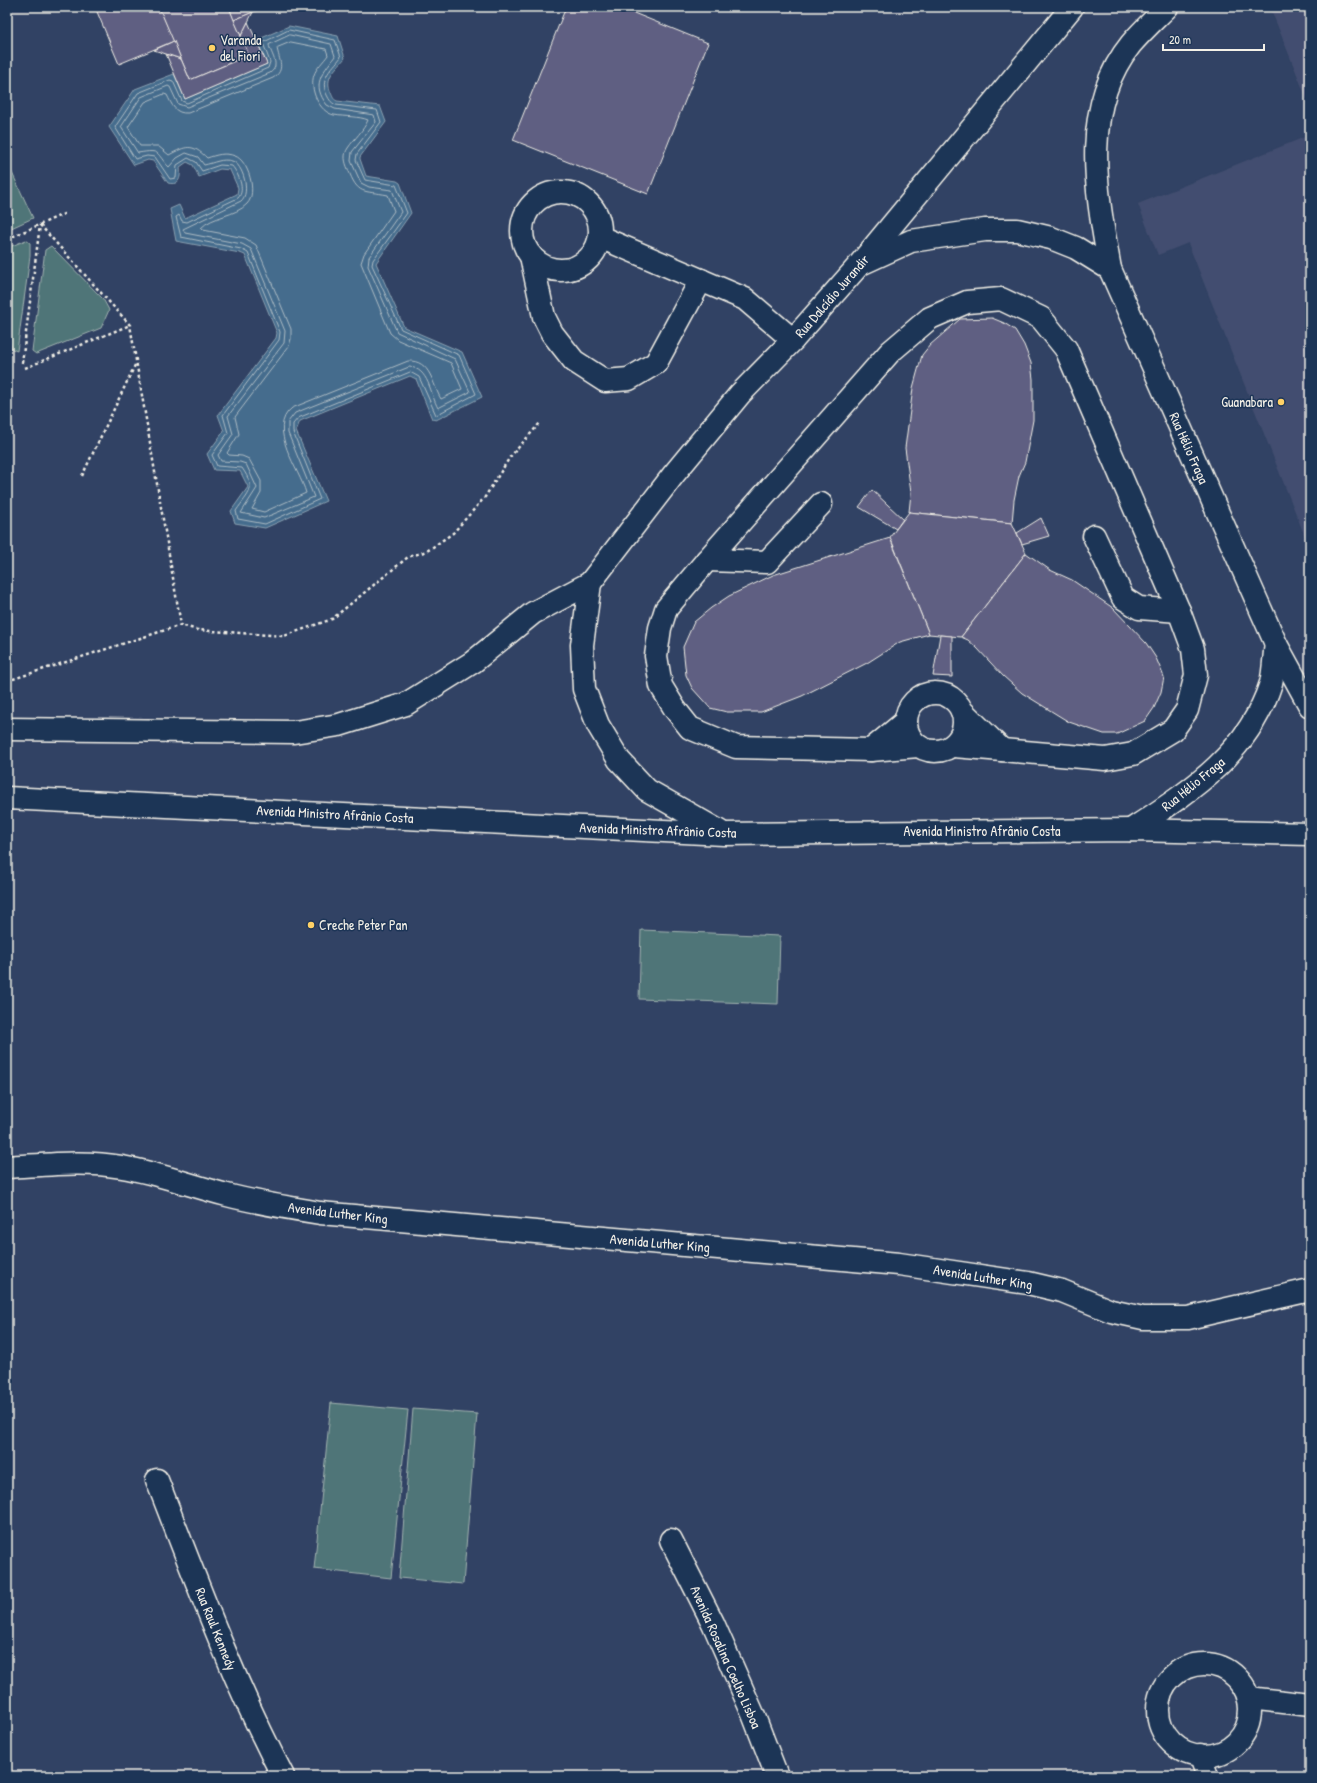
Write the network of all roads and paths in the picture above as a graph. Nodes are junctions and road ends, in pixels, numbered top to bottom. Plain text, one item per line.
1 (1072, 7) edge
2 (1167, 7) edge
3 (66, 213) dead end
4 (40, 225) junction
5 (600, 237) junction
6 (7, 239) edge
7 (531, 256) junction
8 (859, 265) junction
9 (1110, 269) junction
10 (701, 280) junction
11 (130, 324) junction
12 (793, 340) junction
13 (136, 362) junction
14 (22, 363) dead end
15 (25, 368) dead end
16 (540, 423) dead end
17 (82, 476) dead end
18 (821, 504) dead end
19 (1094, 536) dead end
20 (706, 560) junction
21 (590, 583) junction
22 (1179, 611) junction
23 (181, 625) junction
24 (1276, 644) junction
25 (7, 681) edge
26 (1310, 706) edge
27 (962, 710) junction
28 (906, 721) junction
29 (7, 729) edge
30 (918, 746) junction
31 (954, 746) junction
32 (871, 750) junction
33 (1002, 750) junction
34 (7, 798) edge
35 (1131, 830) junction
36 (724, 834) junction
37 (1310, 834) edge
38 (7, 1167) edge
39 (1310, 1290) edge
40 (157, 1480) dead end
41 (671, 1540) dead end
42 (1249, 1698) junction
43 (1310, 1706) edge
44 (1200, 1755) junction
45 (283, 1776) edge
46 (777, 1776) edge
47 (1208, 1776) edge

1 - 8 street, Rua Dalcídio Jurandir
2 - 9 street
3 - 4 path
4 - 6 path
4 - 11 path
4 - 14 path
5 - 7 street
5 - 7 street
5 - 10 street
7 - 10 street
8 - 9 street
8 - 12 street, Rua Dalcídio Jurandir
9 - 24 street, Rua Hélio Fraga
10 - 12 street
11 - 13 path
11 - 15 path
12 - 21 street, Rua Dalcídio Jurandir
13 - 17 path
13 - 23 path
16 - 23 path
18 - 20 street
19 - 22 street
20 - 22 street
20 - 32 street
21 - 29 street
21 - 36 street
22 - 33 street
23 - 25 path
24 - 26 street
24 - 35 street, Rua Hélio Fraga
27 - 28 street
27 - 31 street
27 - 33 street
28 - 30 street
28 - 32 street
30 - 31 street
30 - 32 street
31 - 33 street
34 - 36 street, Avenida Ministro Afrânio Costa
35 - 36 street, Avenida Ministro Afrânio Costa
35 - 37 street, Avenida Ministro Afrânio Costa
38 - 39 street, Avenida Luther King
40 - 45 street, Rua Raul Kennedy
41 - 46 street, Avenida Rosalina Coelho Lisboa
42 - 43 street
42 - 44 street
42 - 44 street
44 - 47 street

